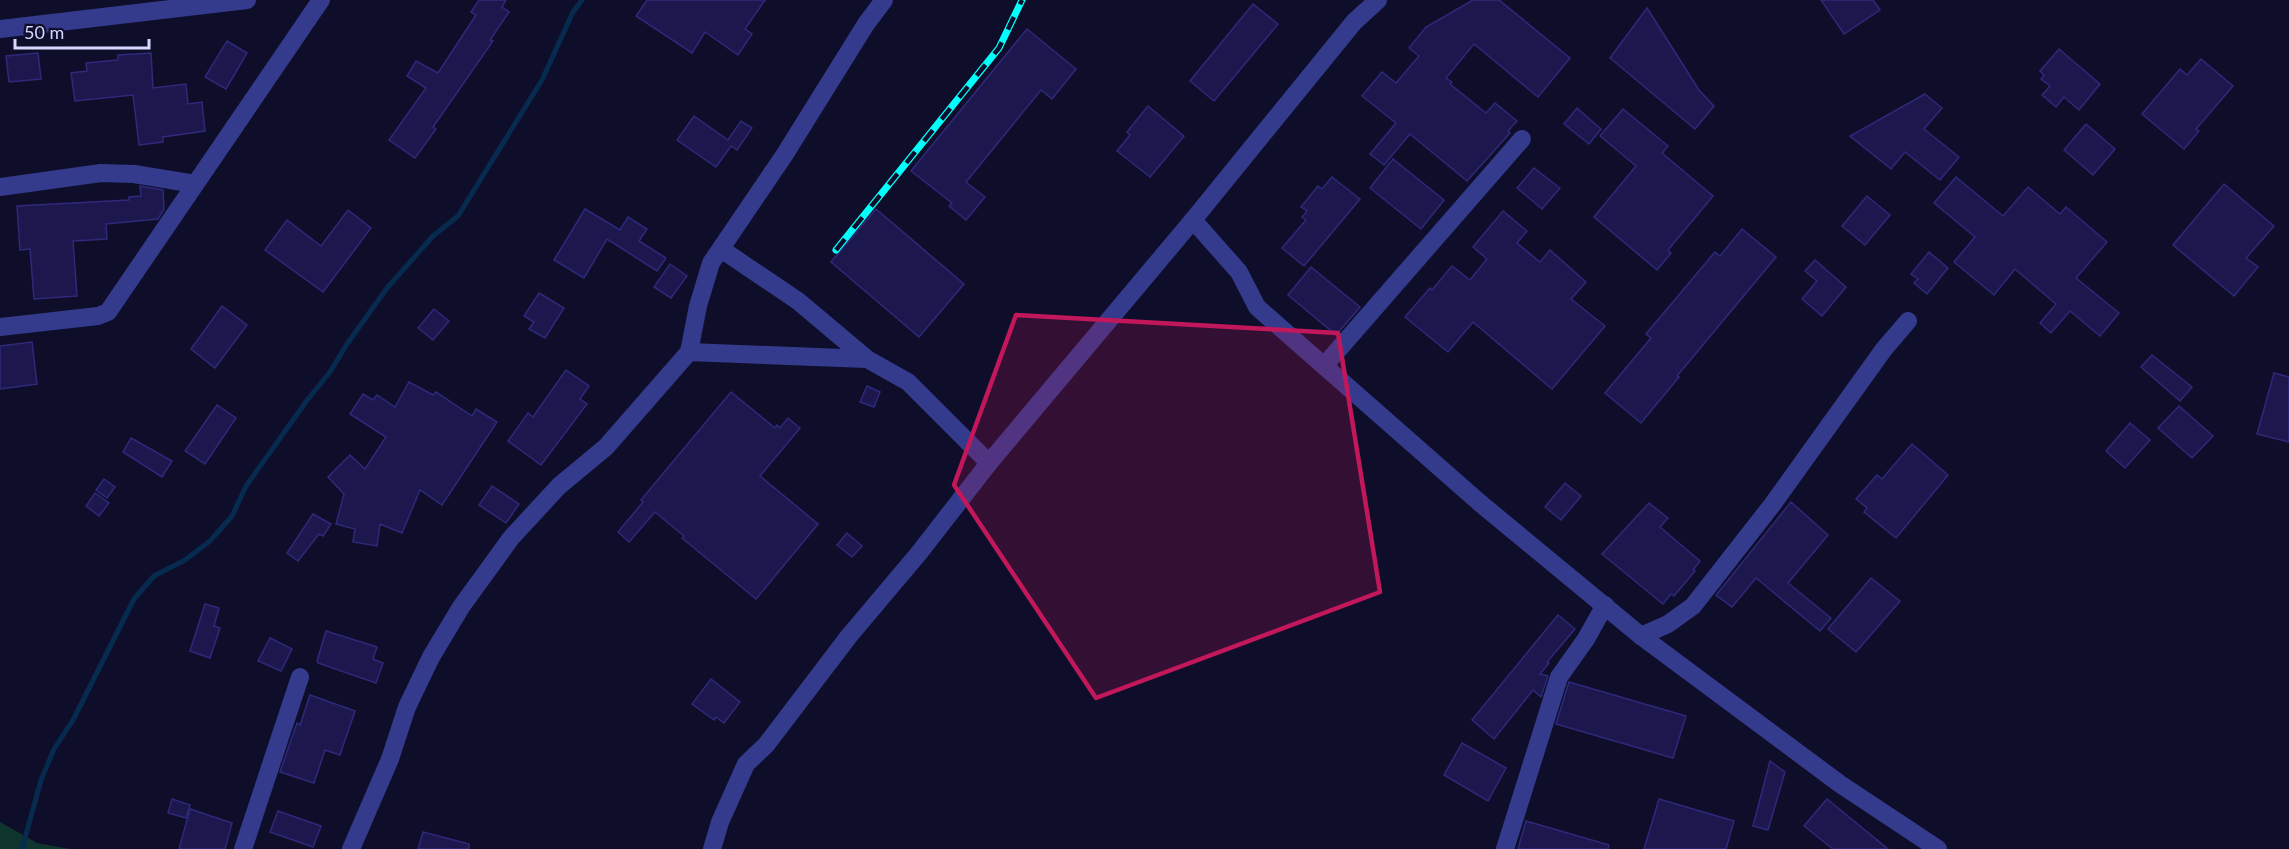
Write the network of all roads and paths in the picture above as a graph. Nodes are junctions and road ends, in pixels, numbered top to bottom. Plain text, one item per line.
1 (247, 0) edge
2 (321, 0) edge
3 (884, 0) edge
4 (1378, 0) edge
5 (0, 29) edge
6 (1522, 139) dead end
7 (195, 183) junction
8 (0, 187) edge
9 (1193, 220) junction
10 (721, 249) junction
11 (1908, 321) dead end
12 (0, 327) edge
13 (689, 352) junction
14 (867, 359) junction
15 (1324, 366) junction
16 (989, 463) junction
17 (1605, 605) junction
18 (1641, 636) junction
19 (300, 677) dead end
20 (243, 849) edge
21 (351, 849) edge
22 (712, 849) edge
23 (1504, 849) edge
24 (1938, 849) edge

1 - 5 street
2 - 7 street
3 - 10 street
4 - 9 street
6 - 15 street
7 - 8 street
7 - 12 street
9 - 15 street
9 - 16 street
10 - 13 street
10 - 14 street
11 - 18 street
13 - 14 street
13 - 21 street
14 - 16 street
15 - 17 street
16 - 22 street
17 - 18 street
17 - 23 street
18 - 24 street
19 - 20 street

